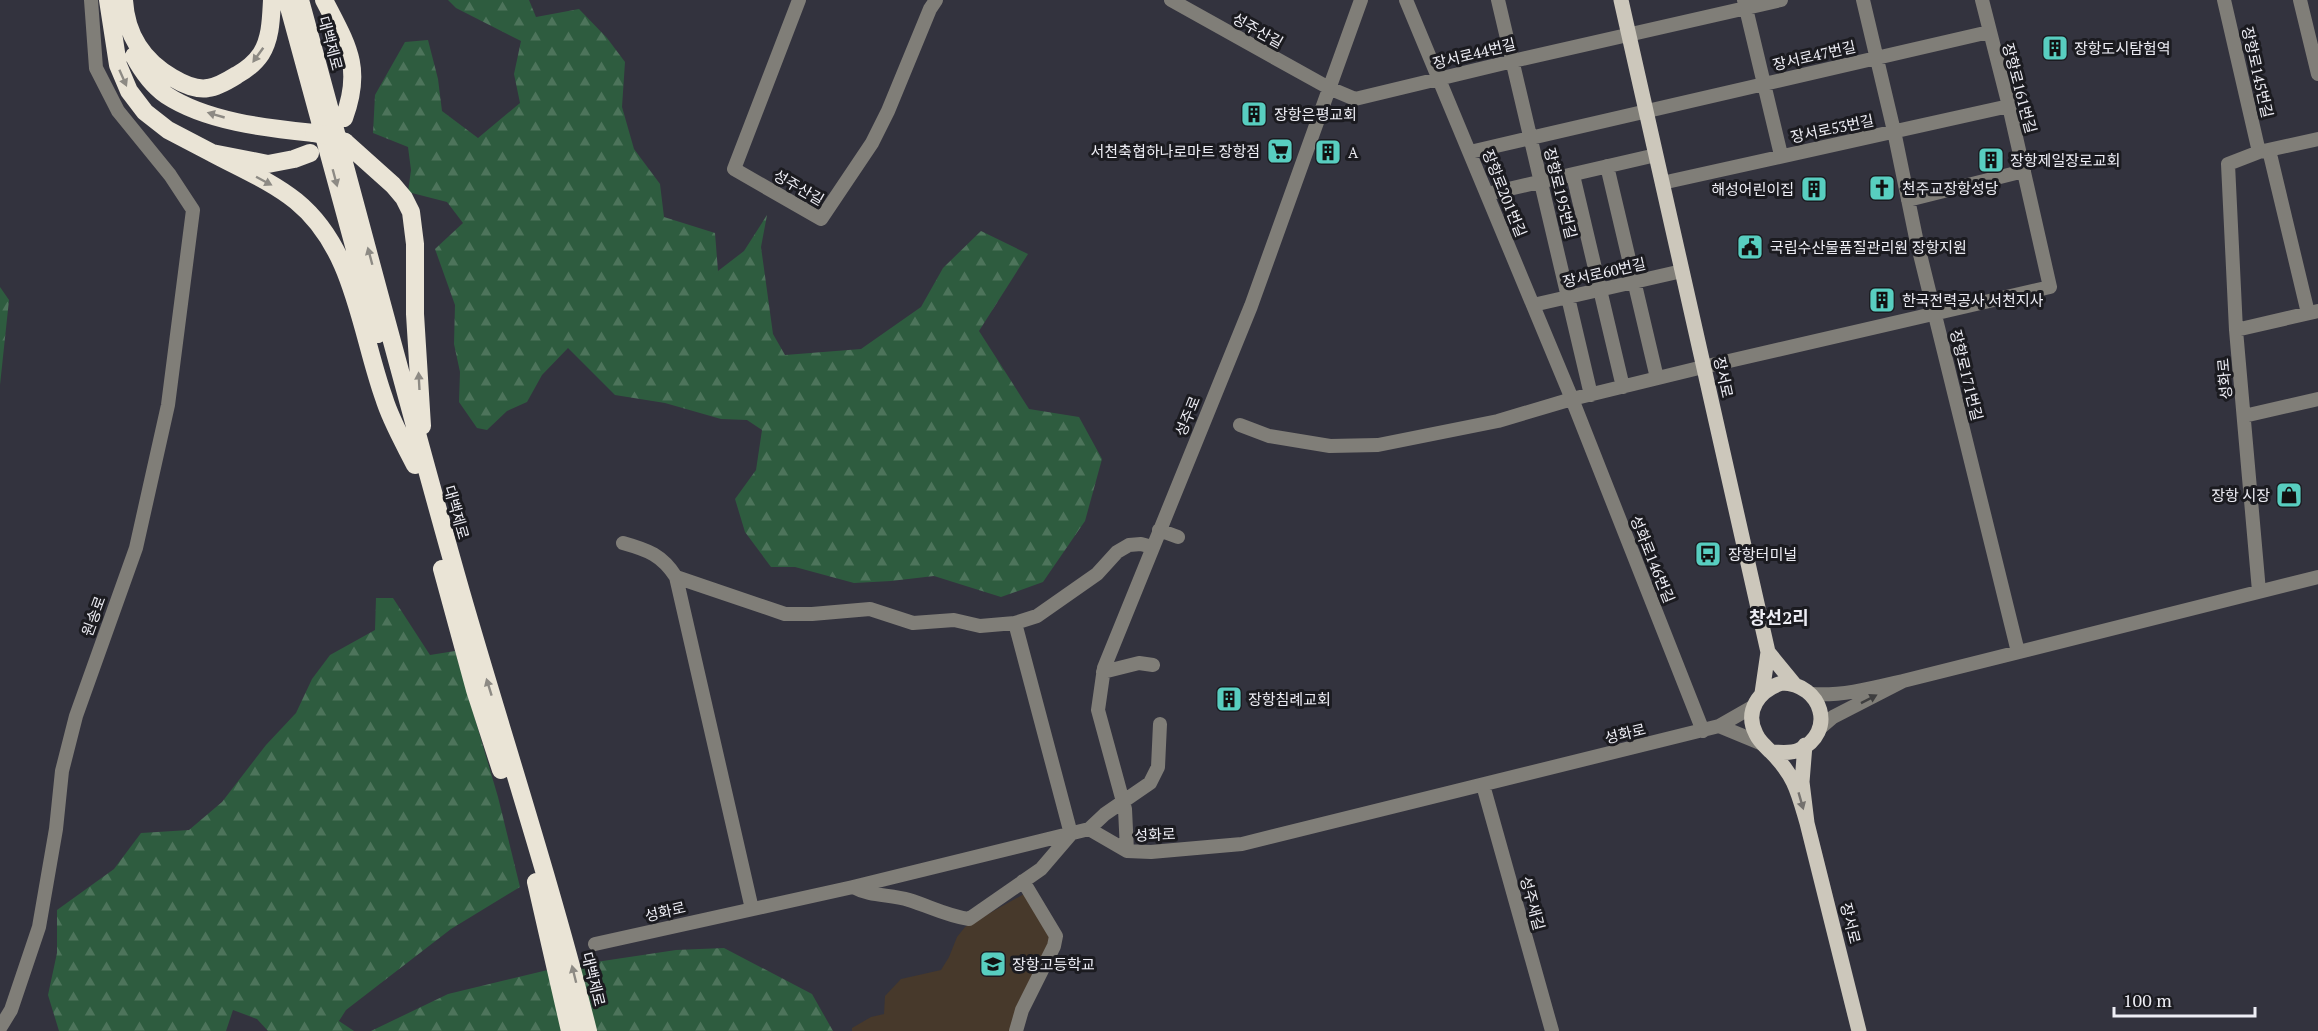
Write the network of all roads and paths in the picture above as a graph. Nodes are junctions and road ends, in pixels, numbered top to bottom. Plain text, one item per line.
1 (91, 0) edge
2 (108, 0) edge
3 (272, 0) edge
4 (287, 0) edge
5 (300, 0) edge
6 (324, 0) edge
7 (799, 0) edge
8 (936, 0) edge
9 (1171, 0) edge
10 (1361, 0) edge
11 (1406, 0) edge
12 (1498, 0) edge
13 (1621, 0) edge
14 (1781, 0) edge
15 (1863, 0) edge
16 (2224, 0) edge
17 (2300, 0) edge
18 (1986, 1) edge
19 (1745, 4) edge
20 (124, 8) edge
21 (1989, 32) junction
22 (1629, 36) junction
23 (1877, 57) junction
24 (1513, 61) junction
25 (2318, 74) edge
26 (1439, 79) junction
27 (1764, 83) junction
28 (1329, 88) junction
29 (2009, 106) junction
30 (1647, 110) junction
31 (344, 118) dead end
32 (1894, 131) junction
33 (1531, 138) junction
34 (2318, 139) edge
35 (2264, 151) junction
36 (1470, 152) junction
37 (212, 153) junction
38 (310, 153) dead end
39 (1656, 155) junction
40 (1781, 155) junction
41 (1607, 166) junction
42 (1573, 175) junction
43 (2026, 178) junction
44 (1541, 182) junction
45 (1662, 183) junction
46 (1487, 195) junction
47 (1908, 200) junction
48 (1682, 271) junction
49 (1634, 281) junction
50 (1601, 290) junction
51 (1569, 297) junction
52 (1533, 305) junction
53 (2313, 312) edge
54 (1935, 313) junction
55 (2236, 330) junction
56 (1703, 367) junction
57 (1657, 378) junction
58 (1623, 387) junction
59 (1591, 395) junction
60 (1572, 399) junction
61 (2318, 399) edge
62 (2244, 416) junction
63 (1240, 425) dead end
64 (419, 463) junction
65 (1159, 530) junction
66 (1178, 537) dead end
67 (623, 543) dead end
68 (1152, 547) junction
69 (676, 577) junction
70 (2318, 578) edge
71 (2259, 591) junction
72 (1015, 623) junction
73 (1768, 652) junction
74 (2019, 652) junction
75 (1153, 664) dead end
76 (1103, 672) junction
77 (1903, 681) junction
78 (1795, 685) junction
79 (1812, 694) junction
80 (1758, 699) junction
81 (1160, 724) dead end
82 (1719, 726) junction
83 (1819, 729) junction
84 (1703, 730) junction
85 (1805, 745) junction
86 (1768, 749) junction
87 (1484, 785) junction
88 (1123, 802) junction
89 (1807, 824) junction
90 (1089, 829) junction
91 (1071, 834) junction
92 (1127, 851) junction
93 (1023, 881) junction
94 (853, 887) junction
95 (752, 909) junction
96 (595, 944) dead end
97 (0, 1028) edge
98 (570, 1031) edge
99 (588, 1031) edge
100 (1016, 1031) edge
101 (1552, 1031) edge
102 (1859, 1031) edge

1 - 97 street, 원송로
2 -> 37 highway
3 -> 20 highway
4 -> 64 highway, 대백제로
64 -> 5 highway, 대백제로
6 - 31 highway
7 - 8 street, 성주산길
9 - 28 street, 성주산길
10 - 28 street, 성주로
11 - 26 street, 장항로201번길
12 - 24 street, 장항로195번길
13 - 22 main road, 장서로
14 - 19 street, 장서로44번길
15 - 23 street, 장항로171번길
16 - 35 street, 장항로145번길
17 - 25 street
18 - 21 street, 장항로161번길
19 - 22 street, 장서로44번길
19 - 27 street
64 -> 20 highway, bridge
21 - 23 street, 장서로47번길
21 - 29 street, 장항로161번길
22 - 24 street, 장서로44번길
22 - 30 main road, 장서로
23 - 27 street, 장서로47번길
23 - 32 street, 장항로171번길
24 - 26 street, 장서로44번길
24 - 33 street, 장항로195번길
26 - 28 street, 장서로44번길
26 - 36 street, 장항로201번길
27 - 30 street, 장서로47번길
27 - 40 street
28 - 65 street, 성주로
29 - 32 street, 장서로53번길
29 - 43 street, 장항로161번길
30 - 33 street
30 - 39 main road, 장서로
32 - 40 street, 장서로53번길
32 - 47 street, 장항로171번길
33 - 36 street
33 - 44 street, 장항로195번길
34 - 35 street
35 - 53 street, 장항로145번길
35 - 55 street, 성화로
36 - 46 street, 장항로201번길
37 - 38 highway
37 -> 64 highway
39 - 41 street
39 - 45 main road, 장서로
40 - 45 street, 장서로53번길
41 - 42 street
41 - 49 street
42 - 44 street
42 - 50 street
43 - 47 street
43 - 54 street, 장항로161번길
44 - 46 street
44 - 51 street, 장항로195번길
45 - 48 main road, 장서로
46 - 52 street, 장항로201번길
47 - 54 street, 장항로171번길
48 - 49 street, 장서로60번길
48 - 56 main road, 장서로
49 - 50 street, 장서로60번길
49 - 57 street
50 - 51 street, 장서로60번길
50 - 58 street
51 - 52 street, 장서로60번길
51 - 59 street, 장항로195번길
52 - 60 street, 장항로201번길
53 - 55 street
54 - 56 street
54 - 74 street, 장항로171번길
55 - 62 street, 성화로
56 - 57 street
56 - 73 main road, 장서로
57 - 58 street
58 - 59 street
59 - 60 street
60 - 63 street
60 - 84 street, 성화로146번길
61 - 62 street
62 - 71 street, 성화로
64 - 98 highway, 대백제로
99 -> 64 highway, 대백제로
65 - 66 street
65 - 68 street, 성주로
67 - 69 street
68 - 72 street
68 - 76 street, 성주로
69 - 72 street
69 - 95 street
70 - 71 street
71 - 74 street
72 - 91 street
73 - 78 main road
73 - 80 main road
74 - 77 street
75 - 76 street
76 - 88 street, 성주로
77 - 79 street
83 -> 77 street
78 - 79 main road
78 - 80 main road
79 - 83 main road
80 - 82 street, 성화로
80 - 86 main road
81 - 88 street
82 - 84 street, 성화로
82 - 86 street
83 - 85 main road
84 - 87 street, 성화로
85 - 86 main road
85 - 89 main road
86 -> 89 main road
87 - 92 street, 성화로
87 - 101 street, 성주새길
88 - 90 street
88 - 92 street, 성주로
89 - 102 main road, 장서로
90 - 91 street, 성화로
90 - 92 street, 성화로
91 - 93 street
91 - 94 street, 성화로
93 - 94 street
93 - 100 street
94 - 95 street, 성화로
95 - 96 street, 성화로

